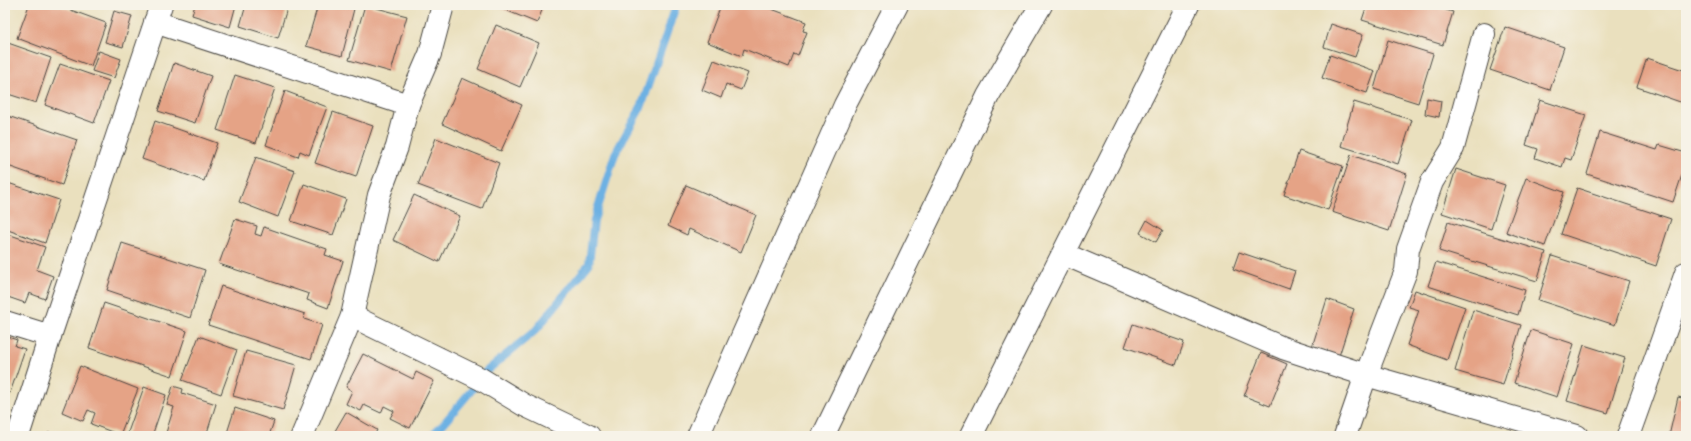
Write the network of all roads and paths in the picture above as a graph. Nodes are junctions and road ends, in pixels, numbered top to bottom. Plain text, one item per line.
1 (443, 5) edge
2 (897, 5) edge
3 (1041, 5) edge
4 (1188, 5) edge
5 (158, 14) edge
6 (1484, 34) dead end
7 (408, 105) junction
8 (1064, 254) junction
9 (1686, 274) edge
10 (352, 316) junction
11 (5, 322) edge
12 (50, 336) junction
13 (1366, 375) junction
14 (18, 436) edge
15 (302, 436) edge
16 (589, 436) edge
17 (698, 436) edge
18 (823, 436) edge
19 (971, 436) edge
20 (1345, 436) edge
21 (1577, 436) edge
22 (1628, 436) edge

1 - 7 main road
2 - 17 main road
3 - 18 main road
4 - 8 main road
5 - 7 main road
5 - 12 main road
6 - 13 main road
7 - 10 main road
8 - 13 main road
8 - 19 main road
9 - 22 main road
10 - 15 main road
10 - 16 main road
11 - 12 main road
12 - 14 main road
13 - 20 main road
13 - 21 main road

